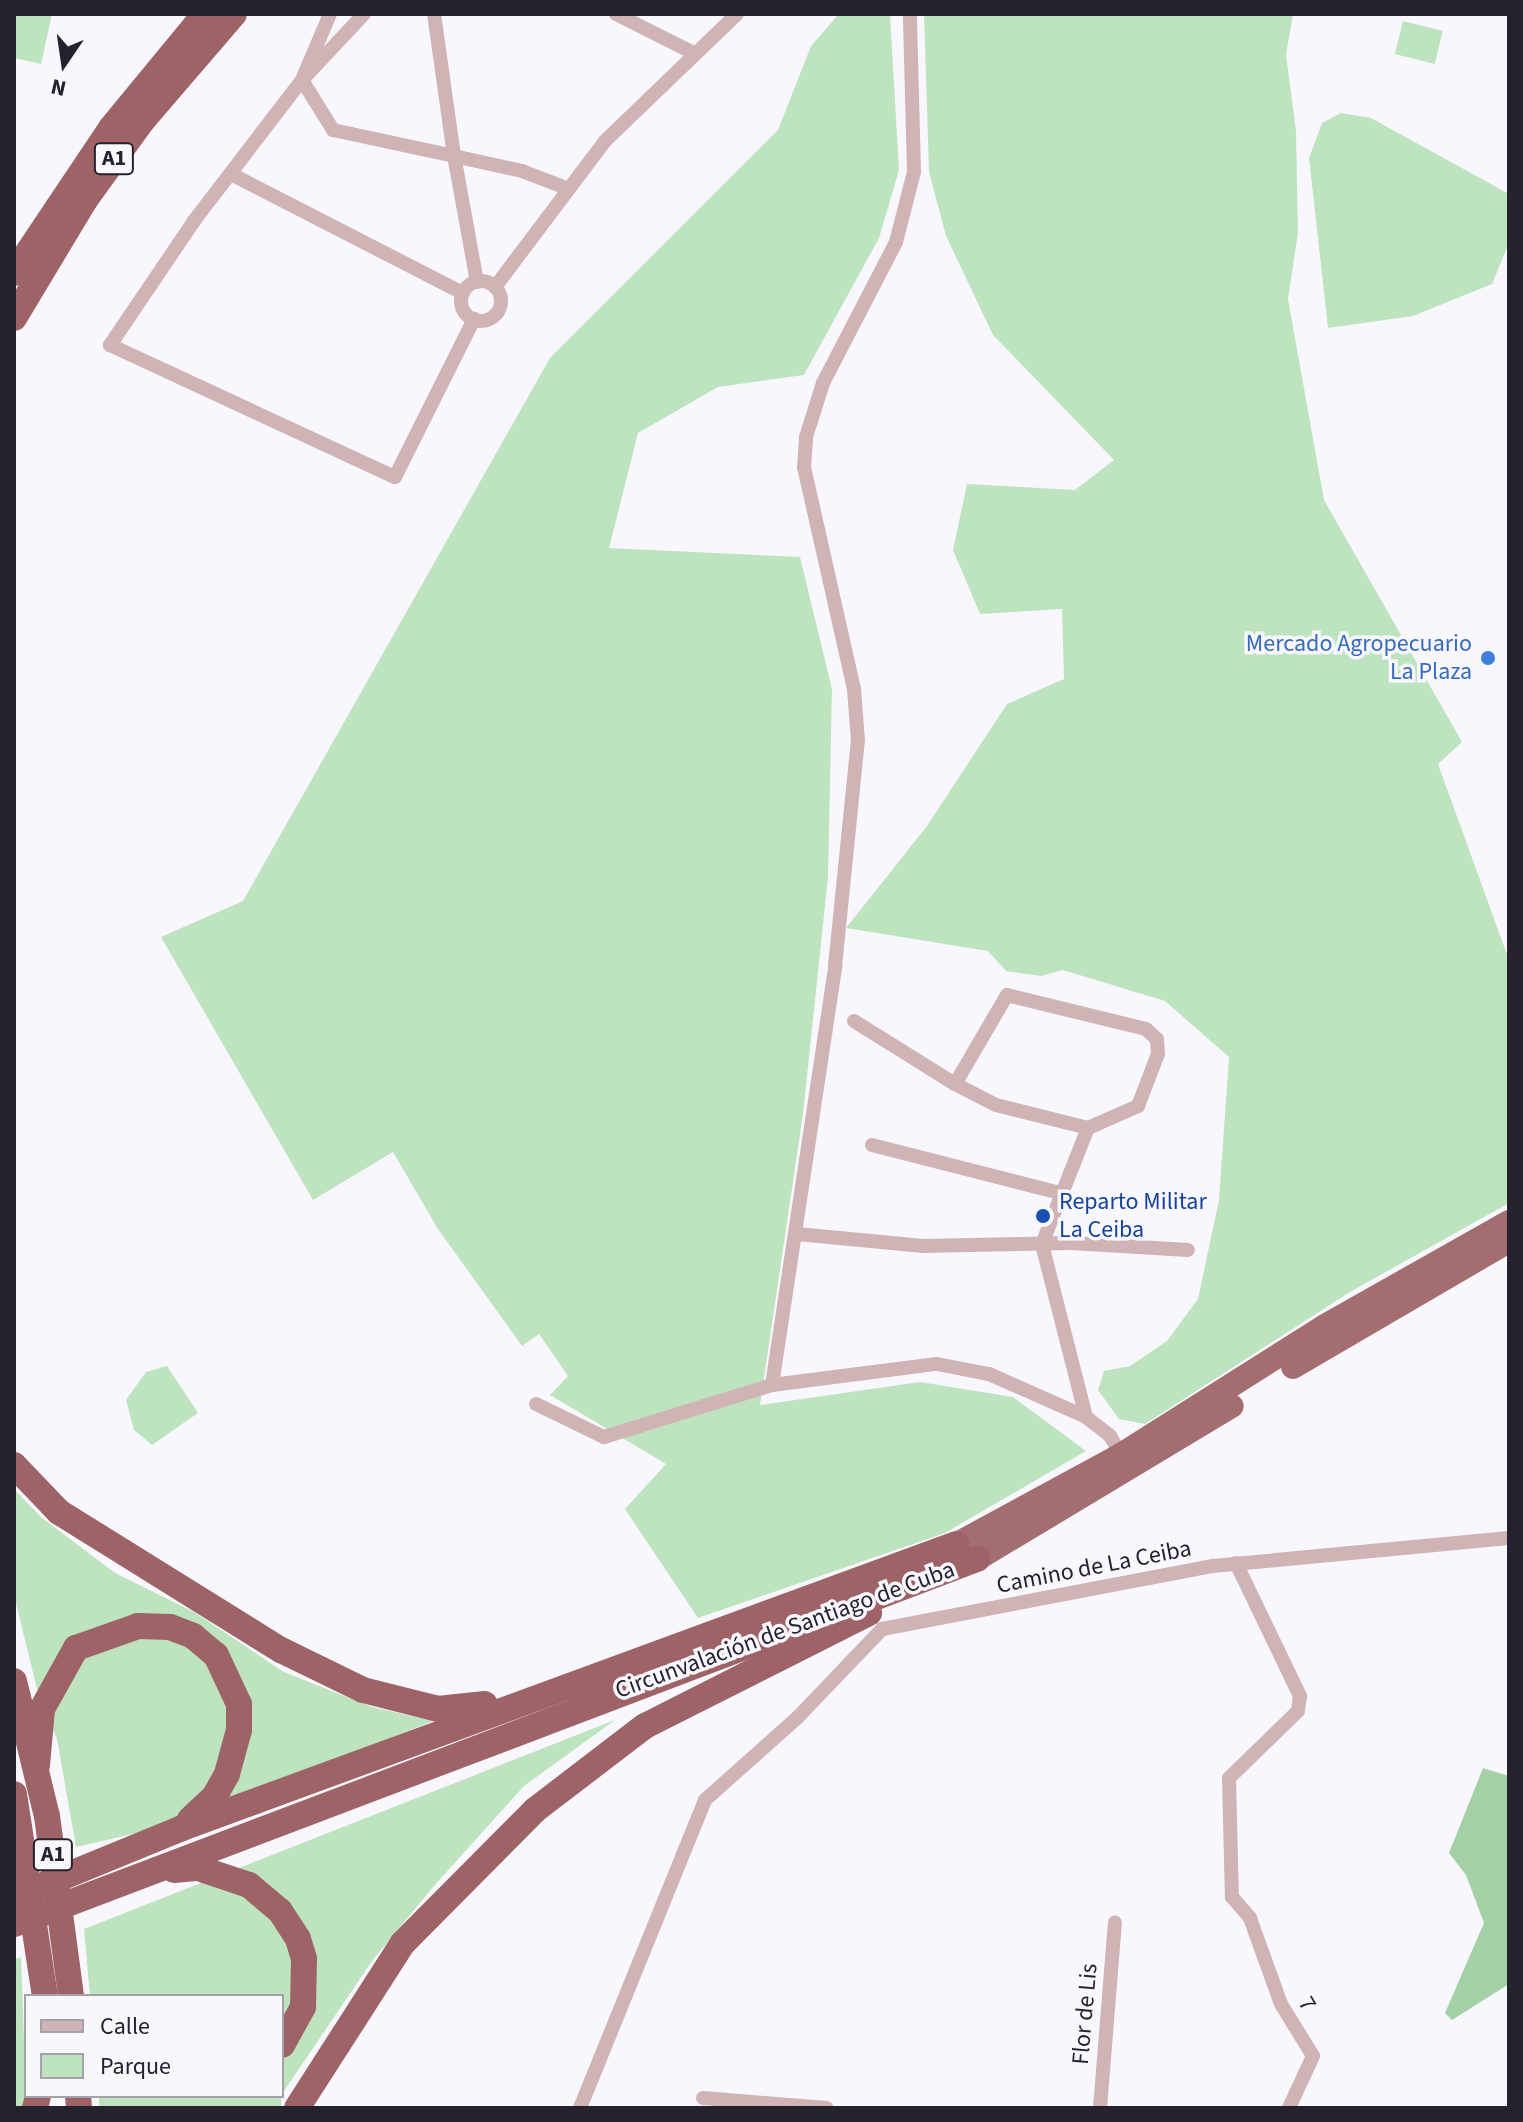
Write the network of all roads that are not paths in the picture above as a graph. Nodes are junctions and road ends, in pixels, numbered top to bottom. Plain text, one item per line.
1 (205, 14) edge
2 (234, 14) edge
3 (330, 14) edge
4 (364, 14) edge
5 (434, 14) edge
6 (616, 14) edge
7 (737, 14) edge
8 (910, 14) edge
9 (694, 53) junction
10 (302, 80) junction
11 (454, 156) junction
12 (231, 174) junction
13 (569, 189) junction
14 (14, 273) edge
15 (477, 282) junction
16 (495, 287) junction
17 (463, 293) junction
18 (14, 318) edge
19 (474, 319) junction
20 (854, 1021) dead end
21 (955, 1084) junction
22 (1088, 1128) junction
23 (872, 1145) dead end
24 (1061, 1193) junction
25 (1509, 1222) edge
26 (797, 1234) junction
27 (1509, 1241) edge
28 (1042, 1244) junction
29 (1188, 1250) dead end
30 (772, 1385) junction
31 (536, 1404) dead end
32 (1086, 1417) junction
33 (1126, 1462) junction
34 (14, 1465) edge
35 (1509, 1538) edge
36 (967, 1552) junction
37 (1236, 1563) junction
38 (873, 1611) junction
39 (859, 1648) junction
40 (627, 1665) junction
41 (14, 1681) edge
42 (37, 1765) junction
43 (16, 1801) edge
44 (182, 1828) junction
45 (154, 1871) junction
46 (14, 1897) edge
47 (1115, 1923) dead end
48 (14, 1924) edge
49 (68, 1963) junction
50 (45, 1994) edge
51 (71, 1994) edge
52 (86, 1994) edge
53 (284, 2041) edge
54 (703, 2098) dead end
55 (297, 2108) edge
56 (580, 2108) edge
57 (827, 2108) edge
58 (1100, 2108) edge
59 (1289, 2108) edge

1 - 14 highway, A1
2 - 18 highway, A1
3 - 10 street
4 - 10 street
5 - 11 street
6 - 9 street
7 - 9 street
8 - 26 street
9 - 13 street
10 - 11 street
10 - 12 street
11 - 13 street
11 - 15 street
12 - 17 street
12 - 19 street
13 - 16 street
15 - 16 street
15 - 17 street
16 - 19 street
17 - 19 street
20 - 21 street
21 - 22 street
21 - 22 street
22 - 24 street
23 - 24 street
24 - 28 street
25 - 33 highway, Circunvalación de Santiago de Cuba
26 - 28 street
26 - 30 street
27 - 33 highway, Circunvalación de Santiago de Cuba
28 - 29 street
28 - 32 street
30 - 31 street
30 - 32 street
32 - 33 street
33 - 36 highway, Circunvalación de Santiago de Cuba
34 - 40 highway
35 - 37 street, Camino de La Ceiba
36 - 38 highway
36 - 40 highway, Circunvalación de Santiago de Cuba
36 - 45 highway, Circunvalación de Santiago de Cuba
37 - 39 street, Camino de La Ceiba
37 - 59 street, 7
38 - 39 street
38 - 55 highway
39 - 56 street, Camino de La Ceiba
40 - 44 highway, Circunvalación de Santiago de Cuba
41 - 42 highway, A1
42 - 44 highway
42 - 49 highway, A1
43 - 50 highway, A1
44 - 46 highway, Circunvalación de Santiago de Cuba
45 - 48 highway, Circunvalación de Santiago de Cuba
45 - 53 highway
47 - 58 street, Flor de Lis
49 - 51 highway, A1
49 - 52 highway
54 - 57 street

